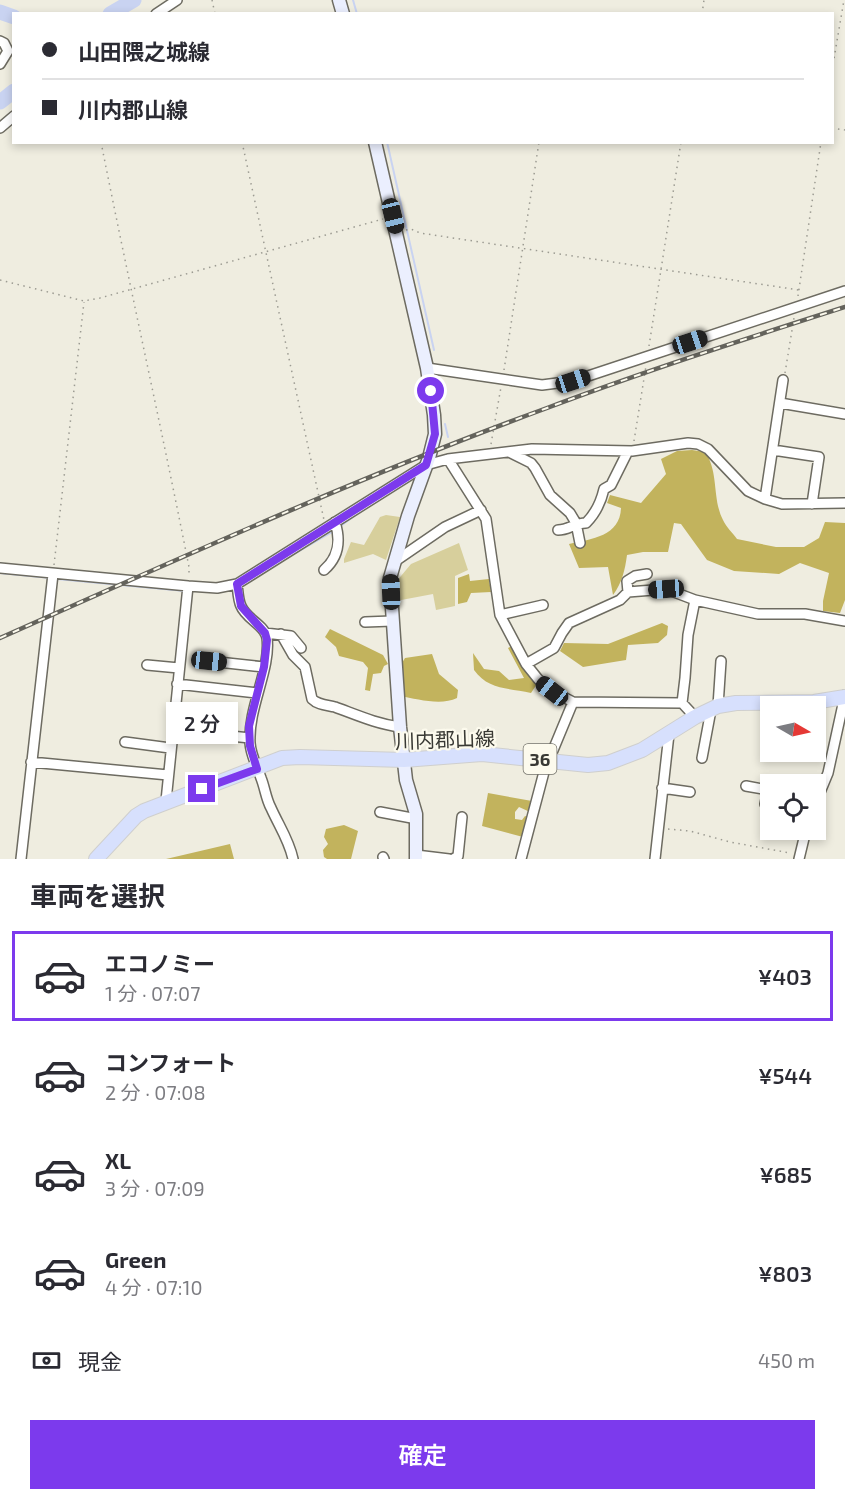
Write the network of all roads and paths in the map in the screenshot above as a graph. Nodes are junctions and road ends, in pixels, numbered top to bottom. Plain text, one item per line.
1 (177, 0) edge
2 (844, 0) edge
3 (159, 12) edge
4 (0, 41) edge
5 (834, 58) edge
6 (0, 64) edge
7 (12, 118) edge
8 (0, 128) edge
9 (101, 144) edge
10 (243, 144) edge
11 (375, 144) edge
12 (538, 144) edge
13 (681, 144) edge
14 (821, 144) edge
15 (393, 216) junction
16 (405, 231) dead end
17 (523, 247) junction
18 (266, 251) junction
19 (661, 269) junction
20 (0, 280) edge
21 (130, 288) junction
22 (799, 290) junction
23 (845, 291) edge
24 (84, 301) junction
25 (796, 307) junction
26 (647, 357) junction
27 (427, 368) junction
28 (502, 380) junction
29 (783, 380) joint
30 (780, 403) junction
31 (845, 414) edge
32 (772, 450) junction
33 (630, 451) junction
34 (508, 452) junction
35 (489, 455) junction
36 (448, 459) junction
37 (426, 465) junction
38 (765, 499) junction
39 (845, 503) edge
40 (812, 504) junction
41 (481, 510) junction
42 (576, 523) junction
43 (336, 527) junction
44 (326, 528) junction
45 (558, 530) dead end
46 (580, 543) dead end
47 (394, 562) junction
48 (0, 568) edge
49 (324, 570) dead end
50 (646, 574) dead end
51 (53, 577) junction
52 (237, 584) junction
53 (188, 590) junction
54 (628, 592) junction
55 (695, 600) junction
56 (543, 605) dead end
57 (500, 615) junction
58 (392, 621) junction
59 (845, 621) edge
60 (365, 622) dead end
61 (265, 633) junction
62 (281, 634) junction
63 (301, 648) dead end
64 (209, 661) dead end
65 (721, 661) dead end
66 (526, 664) junction
67 (147, 665) dead end
68 (264, 667) junction
69 (179, 668) junction
70 (177, 684) junction
71 (257, 693) junction
72 (845, 696) edge
73 (573, 702) junction
74 (682, 703) junction
75 (714, 708) junction
76 (695, 717) junction
77 (400, 727) junction
78 (841, 730) edge
79 (669, 734) junction
80 (221, 735) dead end
81 (250, 738) junction
82 (125, 742) dead end
83 (170, 748) junction
84 (702, 758) dead end
85 (404, 760) junction
86 (549, 760) junction
87 (31, 762) junction
88 (257, 769) junction
89 (168, 775) junction
90 (826, 778) edge
91 (746, 786) dead end
92 (662, 788) junction
93 (760, 789) edge
94 (690, 792) dead end
95 (165, 801) junction
96 (380, 812) dead end
97 (462, 817) dead end
98 (417, 819) junction
99 (657, 828) junction
100 (803, 840) edge
101 (416, 857) edge
102 (799, 857) edge
103 (21, 859) edge
104 (96, 859) edge
105 (293, 859) edge
106 (451, 859) edge
107 (521, 859) edge
108 (655, 859) edge

1 - 3 street
2 - 5 path
4 - 6 street
7 - 8 street
9 - 21 path
10 - 18 path
11 - 15 main road
12 - 17 path
13 - 19 path
14 - 22 path
15 - 18 path
15 - 27 main road
16 - 17 path
17 - 19 path
17 - 28 path
18 - 21 path
18 - 44 path
19 - 22 path
19 - 26 path
20 - 24 path
21 - 24 path
21 - 53 path
22 - 25 path
23 - 25 street
24 - 51 path
25 - 26 street
25 - 29 path
26 - 28 street
26 - 33 path
27 - 28 street
27 - 37 main road
28 - 35 path
29 - 30 street
30 - 31 street
30 - 32 street
32 - 38 street
32 - 40 street
33 - 34 street
33 - 38 street
33 - 42 street
34 - 35 street
34 - 42 street
35 - 36 street
36 - 37 street
36 - 41 street
37 - 43 street
37 - 47 main road
38 - 40 street
39 - 40 street
41 - 47 street
41 - 57 street
42 - 45 street
42 - 46 street
43 - 44 street
43 - 49 street
44 - 52 street
47 - 58 main road
48 - 51 street
50 - 54 street
51 - 53 street
51 - 87 street
52 - 53 street
52 - 61 street
53 - 69 street
54 - 55 street
54 - 66 street
55 - 59 street
55 - 74 street
56 - 57 street
57 - 66 street
58 - 60 street
58 - 77 main road
61 - 62 street
61 - 68 street
62 - 63 street
62 - 77 street
64 - 68 street
65 - 75 street
66 - 73 street
67 - 69 street
68 - 71 street
69 - 70 street
70 - 71 street
70 - 83 street
71 - 81 street
72 - 75 main road, 川内郡山線 / 36
72 - 78 street
73 - 74 street
73 - 86 street
74 - 76 street
75 - 76 main road, 川内郡山線 / 36
75 - 84 street
76 - 79 main road, 川内郡山線 / 36
77 - 85 main road
78 - 90 street
79 - 86 main road, 川内郡山線 / 36
79 - 92 street
80 - 81 street
81 - 88 street
82 - 83 street
83 - 89 street
85 - 86 main road, 川内郡山線 / 36
85 - 88 main road, 川内郡山線 / 36
85 - 98 main road
86 - 107 street
87 - 89 street
87 - 103 street
88 - 95 main road, 川内郡山線 / 36
88 - 105 street
89 - 95 street
91 - 93 street
92 - 94 street
92 - 99 street
95 - 104 main road, 川内郡山線 / 36
96 - 98 street
97 - 106 street
98 - 101 main road
99 - 102 path
99 - 108 street
100 - 102 street
101 - 106 street

